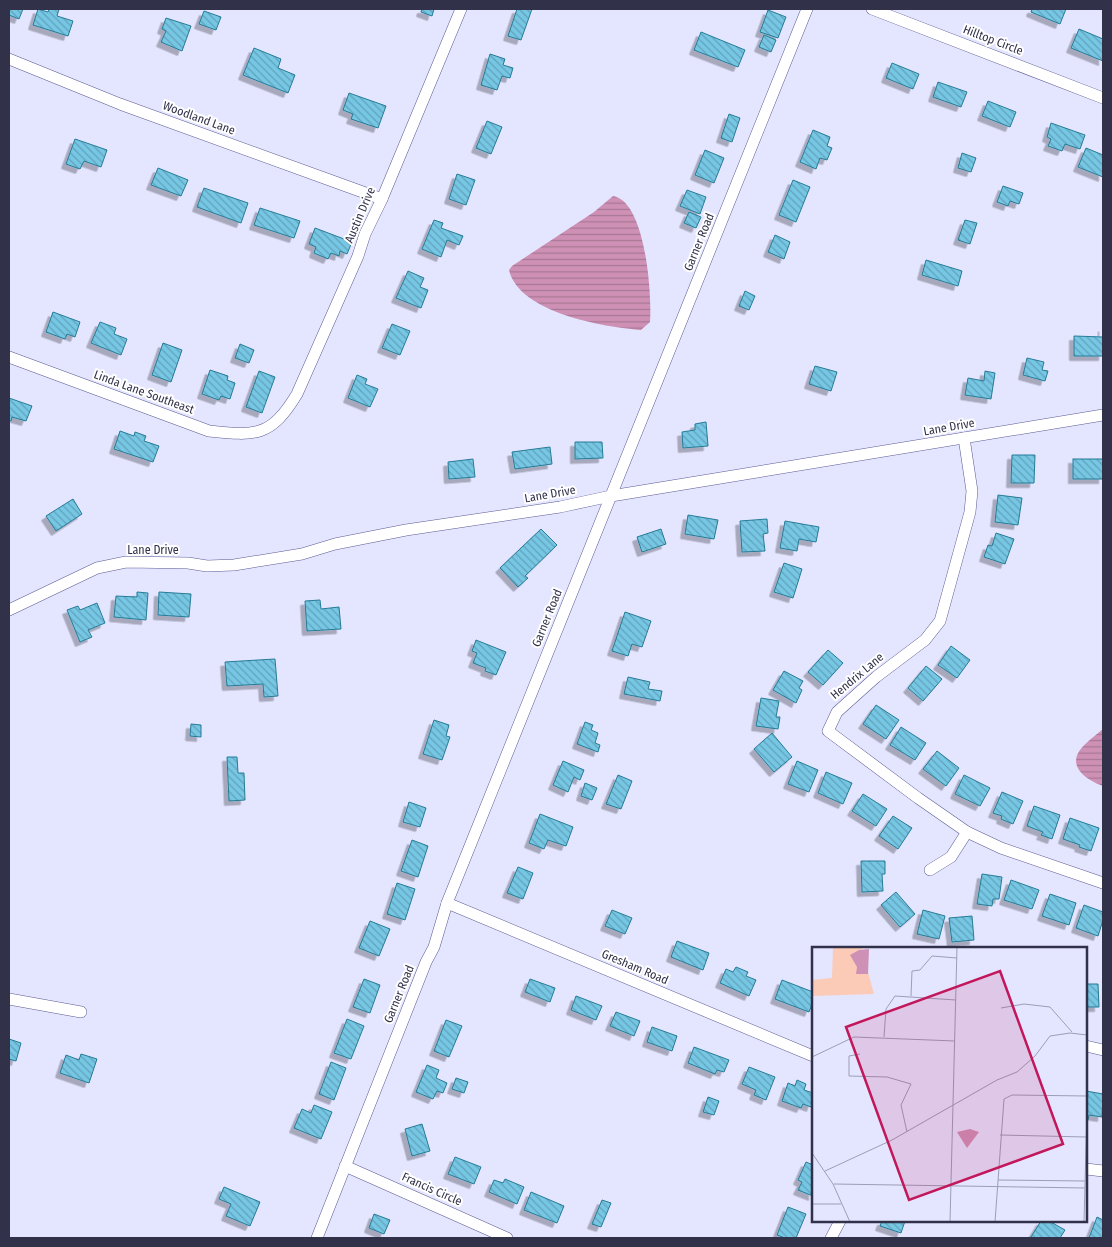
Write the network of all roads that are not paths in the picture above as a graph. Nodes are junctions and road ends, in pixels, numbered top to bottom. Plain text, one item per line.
1 (460, 9) edge
2 (807, 9) edge
3 (872, 9) edge
4 (9, 59) edge
5 (1103, 98) edge
6 (382, 199) junction
7 (9, 357) edge
8 (1103, 415) edge
9 (271, 425) joint
10 (964, 438) junction
11 (611, 496) junction
12 (9, 610) edge
13 (967, 832) junction
14 (930, 870) dead end
15 (1103, 883) edge
16 (447, 903) junction
17 (9, 999) edge
18 (81, 1012) dead end
19 (1087, 1046) edge
20 (1103, 1050) edge
21 (812, 1056) edge
22 (345, 1166) junction
23 (1087, 1169) edge
24 (1103, 1172) edge
25 (839, 1222) edge
26 (317, 1238) edge
27 (507, 1238) edge
28 (831, 1238) edge

1 - 6 street, Austin Drive
2 - 11 street, Garner Road
3 - 5 street, Hilltop Circle
4 - 6 street, Woodland Lane
6 - 9 street, Austin Drive
7 - 9 street, Linda Lane Southeast
8 - 10 street, Lane Drive
10 - 11 street, Lane Drive
10 - 13 street, Hendrix Lane
11 - 12 street, Lane Drive
11 - 16 street, Garner Road
13 - 14 street
13 - 15 street, Hendrix Lane
16 - 21 street, Gresham Road
16 - 22 street, Garner Road
17 - 18 street
19 - 20 street
22 - 26 street, Garner Road
22 - 27 street, Francis Circle
23 - 24 street
25 - 28 street

